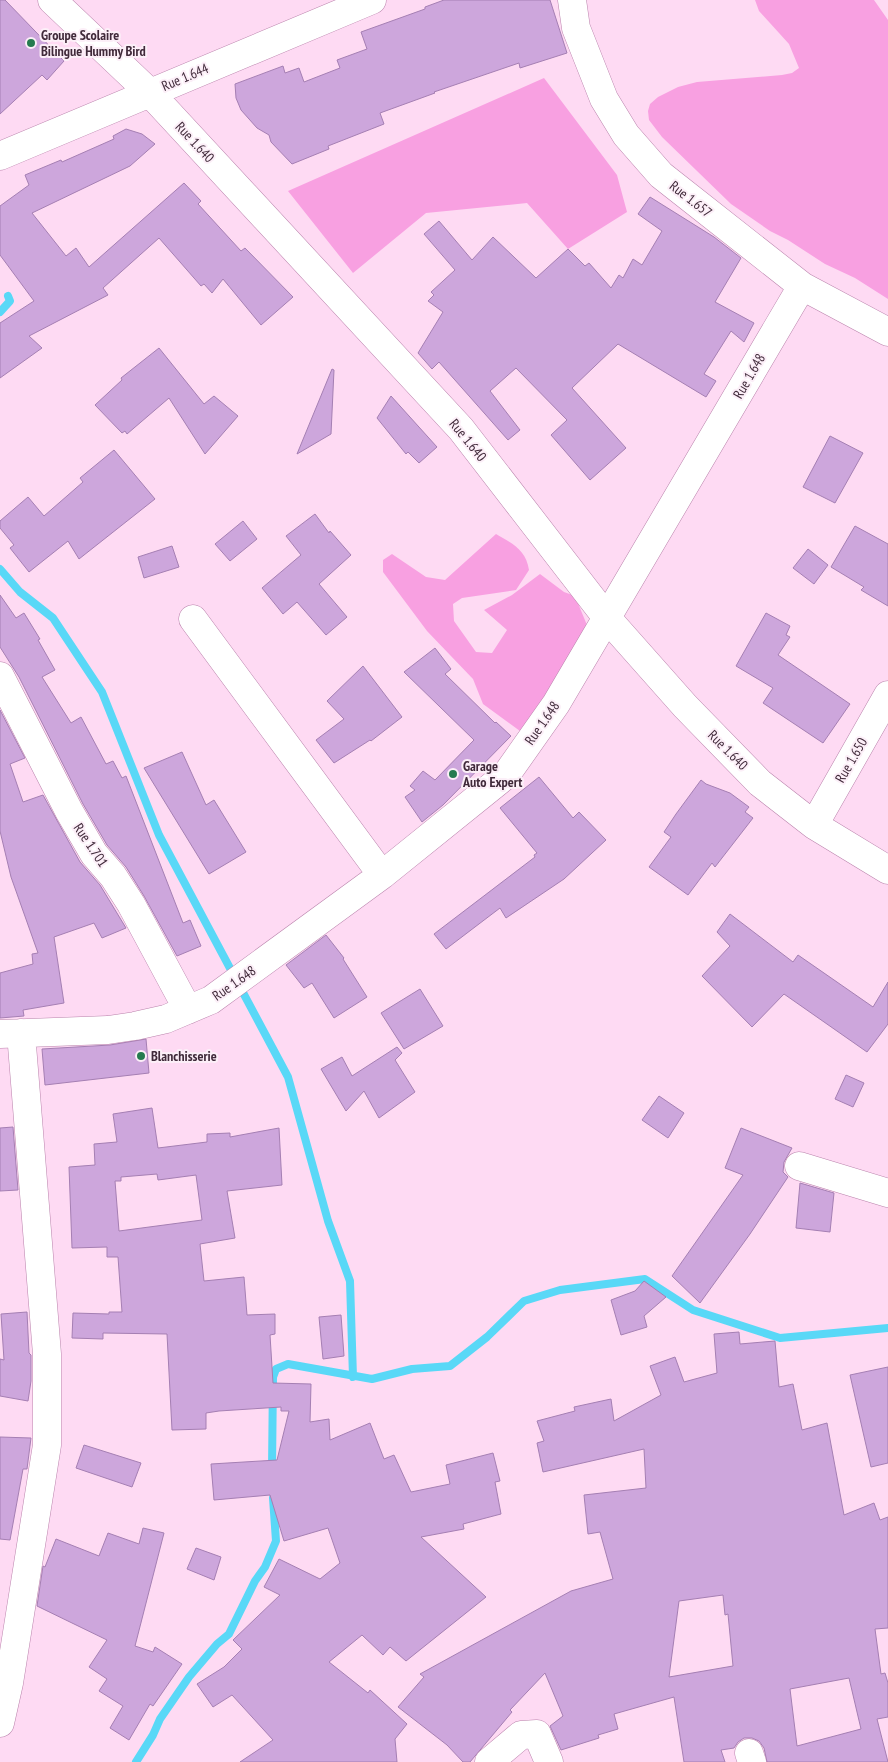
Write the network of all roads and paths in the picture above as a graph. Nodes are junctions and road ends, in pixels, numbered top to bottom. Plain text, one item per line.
1 (52, 0) edge
2 (372, 0) edge
3 (572, 0) edge
4 (335, 7) edge
5 (149, 92) junction
6 (0, 156) edge
7 (802, 286) junction
8 (888, 332) edge
9 (607, 618) junction
10 (193, 619) dead end
11 (0, 676) edge
12 (888, 695) edge
13 (814, 826) junction
14 (888, 870) edge
15 (382, 875) junction
16 (188, 1010) junction
17 (10, 1034) edge
18 (799, 1166) dead end
19 (888, 1193) edge
20 (0, 1723) edge
21 (489, 1762) edge
22 (550, 1762) edge

1 - 5 street, Rue 1.640
2 - 4 street, Rue 1.644
3 - 7 street, Rue 1.657
4 - 5 street, Rue 1.644
5 - 6 street, Rue 1.644
5 - 9 street, Rue 1.640
7 - 8 street, Rue 1.657
7 - 9 street, Rue 1.648
9 - 13 street, Rue 1.640
9 - 15 street, Rue 1.648
10 - 15 street
11 - 16 street, Rue 1.701
12 - 13 street, Rue 1.650
13 - 14 street, Rue 1.640
15 - 16 street, Rue 1.648
16 - 17 street, Rue 1.648
17 - 20 street
18 - 19 street
21 - 22 street

